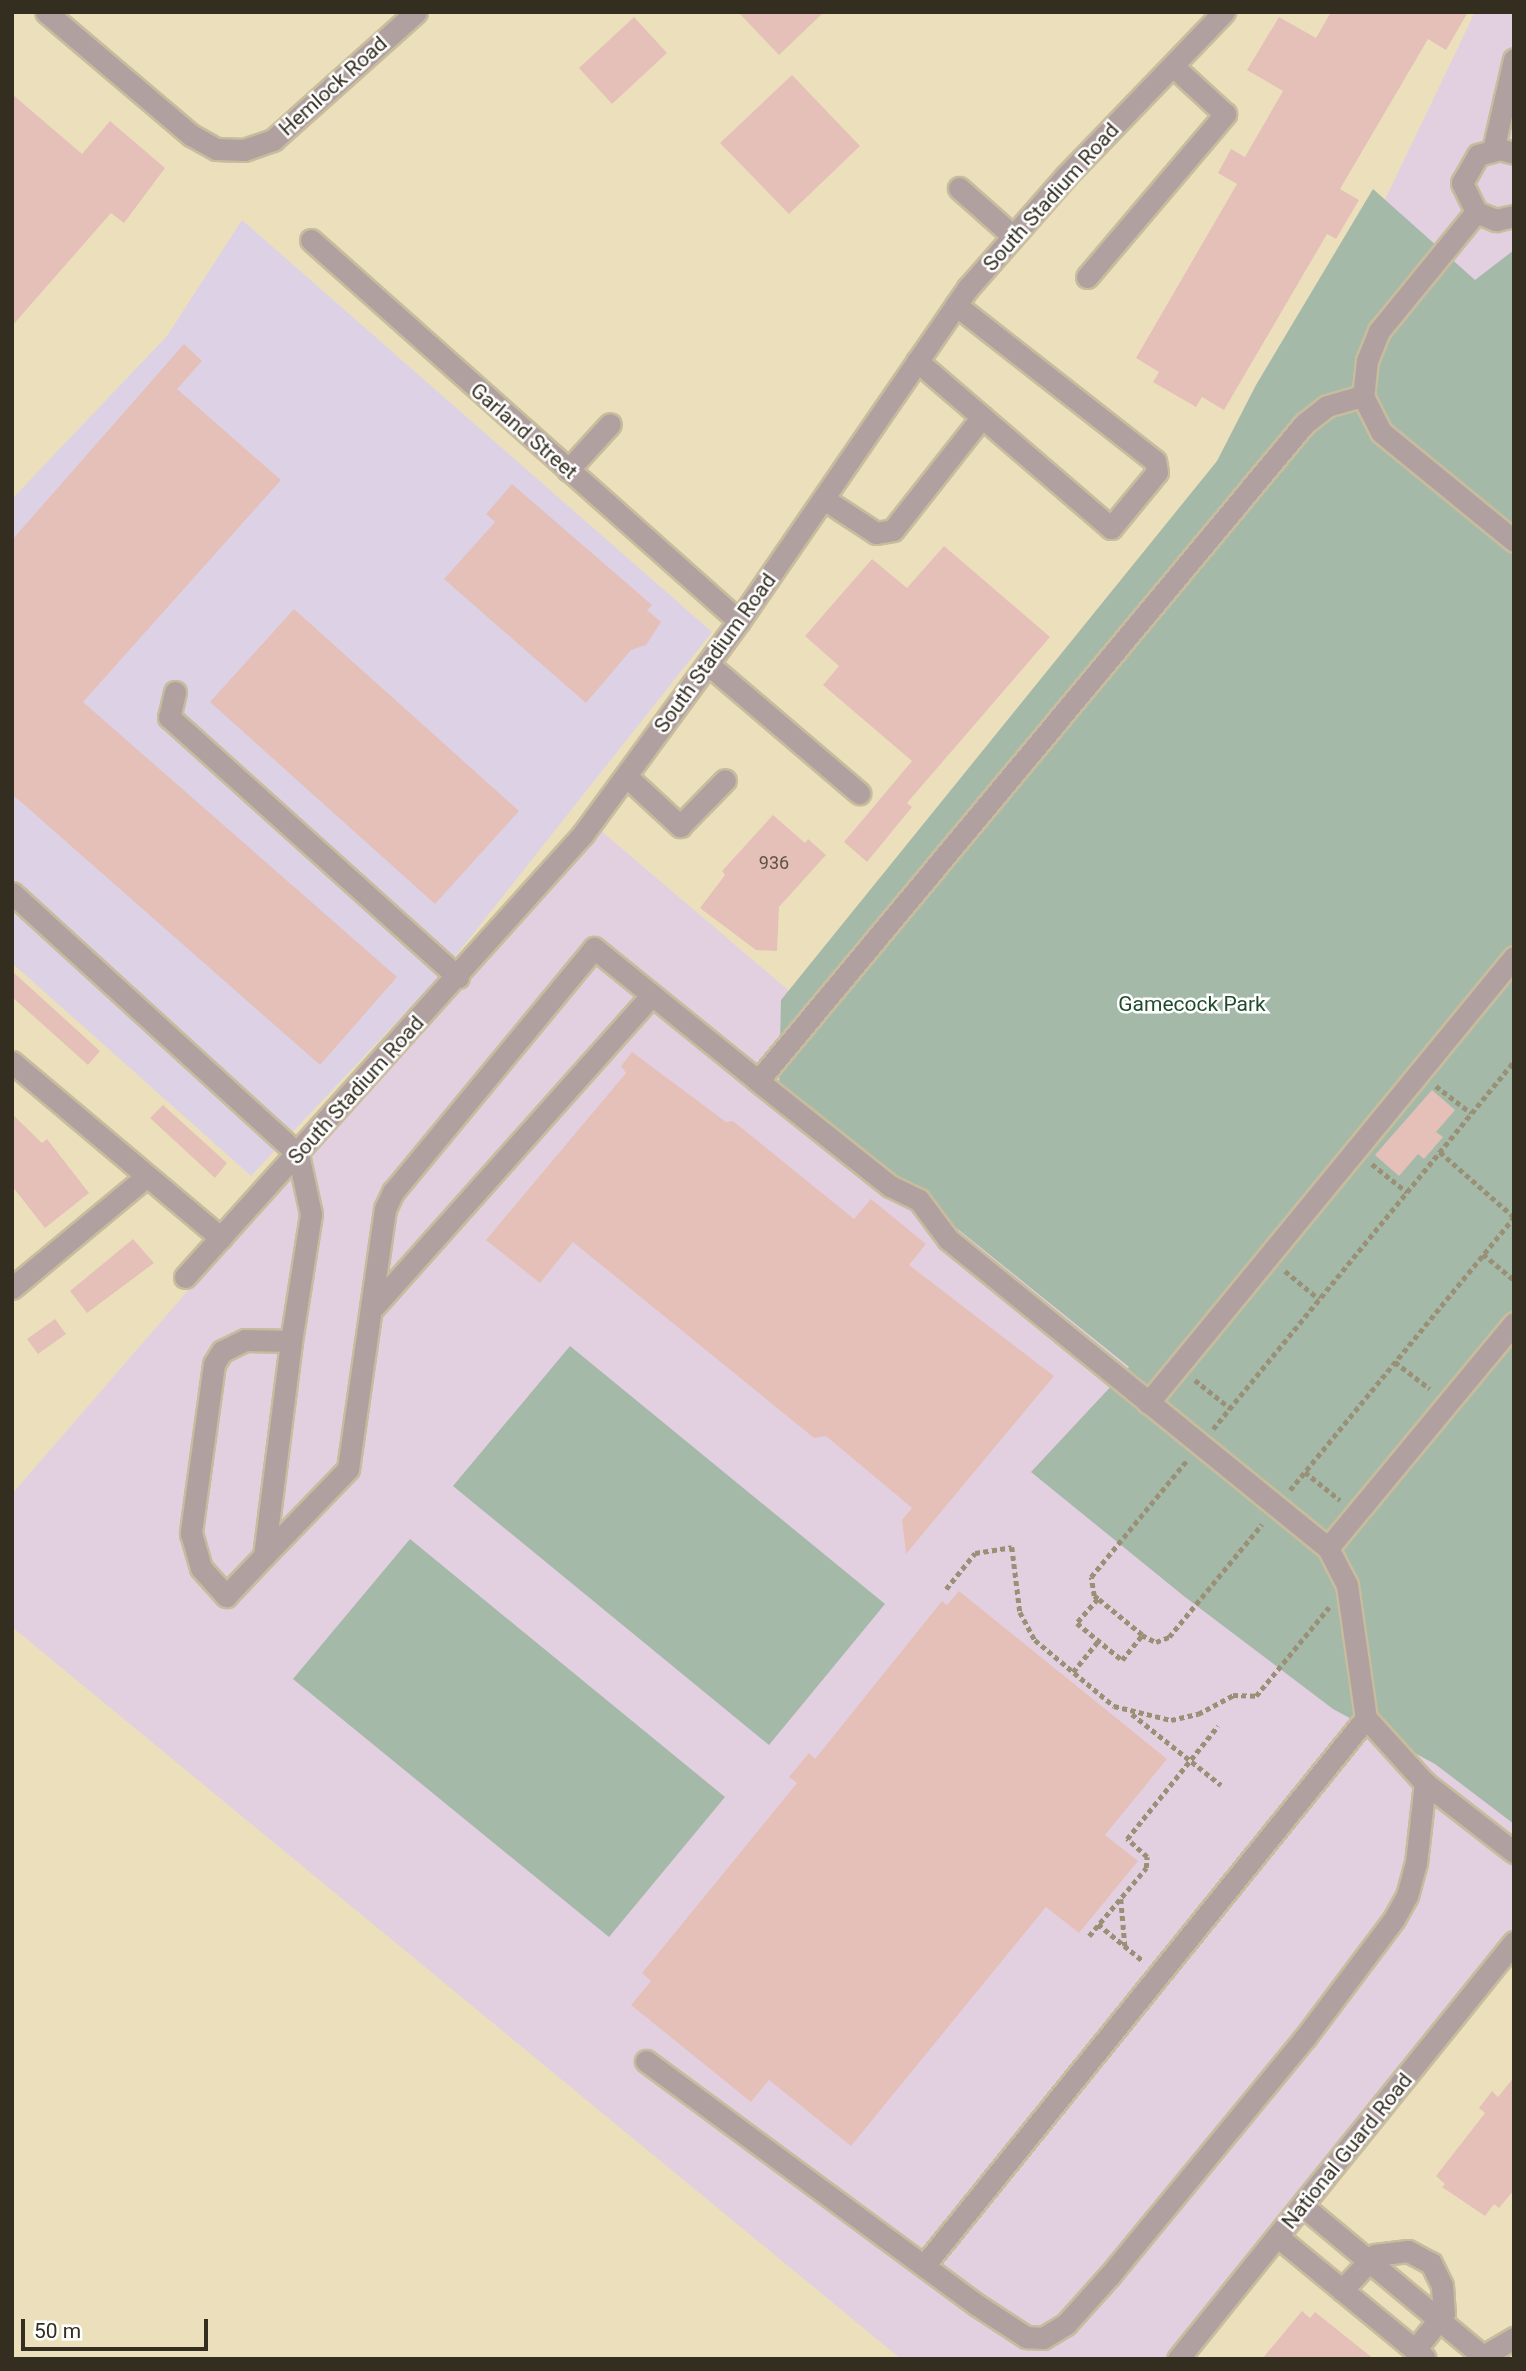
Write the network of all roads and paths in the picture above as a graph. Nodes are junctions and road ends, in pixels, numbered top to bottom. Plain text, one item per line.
1 (46, 12) edge
2 (416, 12) edge
3 (1224, 12) edge
4 (1514, 59) edge
5 (1172, 66) junction
6 (1503, 151) edge
7 (959, 188) dead end
8 (1476, 212) junction
9 (1514, 216) edge
10 (1012, 235) junction
11 (311, 240) dead end
12 (1087, 277) dead end
13 (956, 305) junction
14 (917, 361) junction
15 (1363, 396) junction
16 (982, 417) junction
17 (610, 424) dead end
18 (568, 470) junction
19 (824, 499) junction
20 (1514, 541) edge
21 (739, 621) junction
22 (708, 664) junction
23 (175, 692) dead end
24 (626, 776) junction
25 (725, 780) dead end
26 (859, 793) dead end
27 (12, 892) edge
28 (1514, 957) edge
29 (458, 978) junction
30 (652, 995) junction
31 (1514, 1061) edge
32 (12, 1062) edge
33 (1419, 1073) junction
34 (758, 1081) junction
35 (1471, 1113) junction
36 (1355, 1150) junction
37 (1440, 1152) junction
38 (298, 1154) junction
39 (147, 1175) junction
40 (1407, 1192) junction
41 (1514, 1217) edge
42 (221, 1238) junction
43 (1483, 1254) junction
44 (1268, 1257) junction
45 (185, 1277) dead end
46 (1514, 1280) edge
47 (12, 1288) edge
48 (1319, 1299) junction
49 (371, 1310) junction
50 (1514, 1322) edge
51 (291, 1341) junction
52 (1395, 1362) junction
53 (1177, 1366) junction
54 (1148, 1403) junction
55 (1447, 1403) junction
56 (1230, 1408) junction
57 (1199, 1445) junction
58 (1305, 1472) junction
59 (1276, 1507) junction
60 (1357, 1513) junction
61 (1328, 1548) junction
62 (264, 1556) junction
63 (1347, 1585) junction
64 (946, 1589) dead end
65 (1098, 1599) junction
66 (1142, 1635) junction
67 (1098, 1641) junction
68 (1073, 1672) junction
69 (1131, 1713) junction
70 (1366, 1718) junction
71 (1218, 1726) dead end
72 (1191, 1761) junction
73 (1425, 1783) junction
74 (1222, 1785) dead end
75 (1514, 1852) edge
76 (1122, 1896) junction
77 (1098, 1924) junction
78 (1088, 1936) dead end
79 (1514, 1942) edge
80 (1126, 1947) junction
81 (1157, 1973) junction
82 (646, 2061) dead end
83 (1303, 2206) junction
84 (1278, 2237) junction
85 (1368, 2260) junction
86 (926, 2263) junction
87 (1342, 2290) junction
88 (1441, 2321) junction
89 (1514, 2338) edge
90 (1420, 2355) edge
91 (1480, 2357) edge
92 (1178, 2359) edge

1 - 2 street, Hemlock Road
3 - 5 street, South Stadium Road
4 - 6 street
5 - 10 street, South Stadium Road
5 - 12 street
6 - 8 street
7 - 10 street
8 - 9 street
8 - 15 street
10 - 13 street, South Stadium Road
11 - 18 street, Garland Street
13 - 14 street, South Stadium Road
13 - 16 street
14 - 16 street
14 - 19 street, South Stadium Road
15 - 20 street
15 - 34 street
16 - 19 street
17 - 18 street
18 - 21 street, Garland Street
19 - 21 street, South Stadium Road
21 - 22 street, South Stadium Road
22 - 24 street, South Stadium Road
22 - 26 street
23 - 29 street
24 - 25 street
24 - 29 street, South Stadium Road
27 - 38 street
28 - 33 street
29 - 38 street, South Stadium Road
30 - 34 street
30 - 49 street
30 - 49 street
31 - 35 path
32 - 39 street
33 - 35 path
33 - 36 street
34 - 54 street
35 - 37 path
36 - 40 path
36 - 44 street
37 - 40 path
37 - 41 path
38 - 42 street, South Stadium Road
38 - 51 street
39 - 42 street
39 - 47 street
40 - 48 path
41 - 43 path
42 - 45 street, South Stadium Road
43 - 46 path
43 - 52 path
44 - 48 path
44 - 53 street
48 - 56 path
49 - 62 street
50 - 55 street
51 - 62 street
51 - 62 street
52 - 55 path
52 - 58 path
53 - 54 street
53 - 56 path
54 - 57 street
55 - 60 street
56 - 57 path
57 - 59 street
57 - 65 path
58 - 59 path
58 - 60 path
59 - 61 street
59 - 66 path
60 - 61 street
61 - 63 street
63 - 69 path
63 - 70 street
64 - 68 path
65 - 66 path
65 - 67 path
66 - 67 path
67 - 68 path
68 - 69 path
69 - 72 path
70 - 73 street
70 - 81 street
71 - 72 path
72 - 74 path
72 - 76 path
73 - 75 street
73 - 86 street
76 - 77 path
76 - 80 path
77 - 78 path
77 - 80 path
79 - 83 street, National Guard Road
80 - 81 path
81 - 86 street
82 - 86 street
83 - 84 street, National Guard Road
83 - 85 street
84 - 87 street
84 - 92 street, National Guard Road
85 - 87 street
85 - 88 street
85 - 88 street
87 - 90 street
88 - 90 street
88 - 91 street
89 - 91 street

